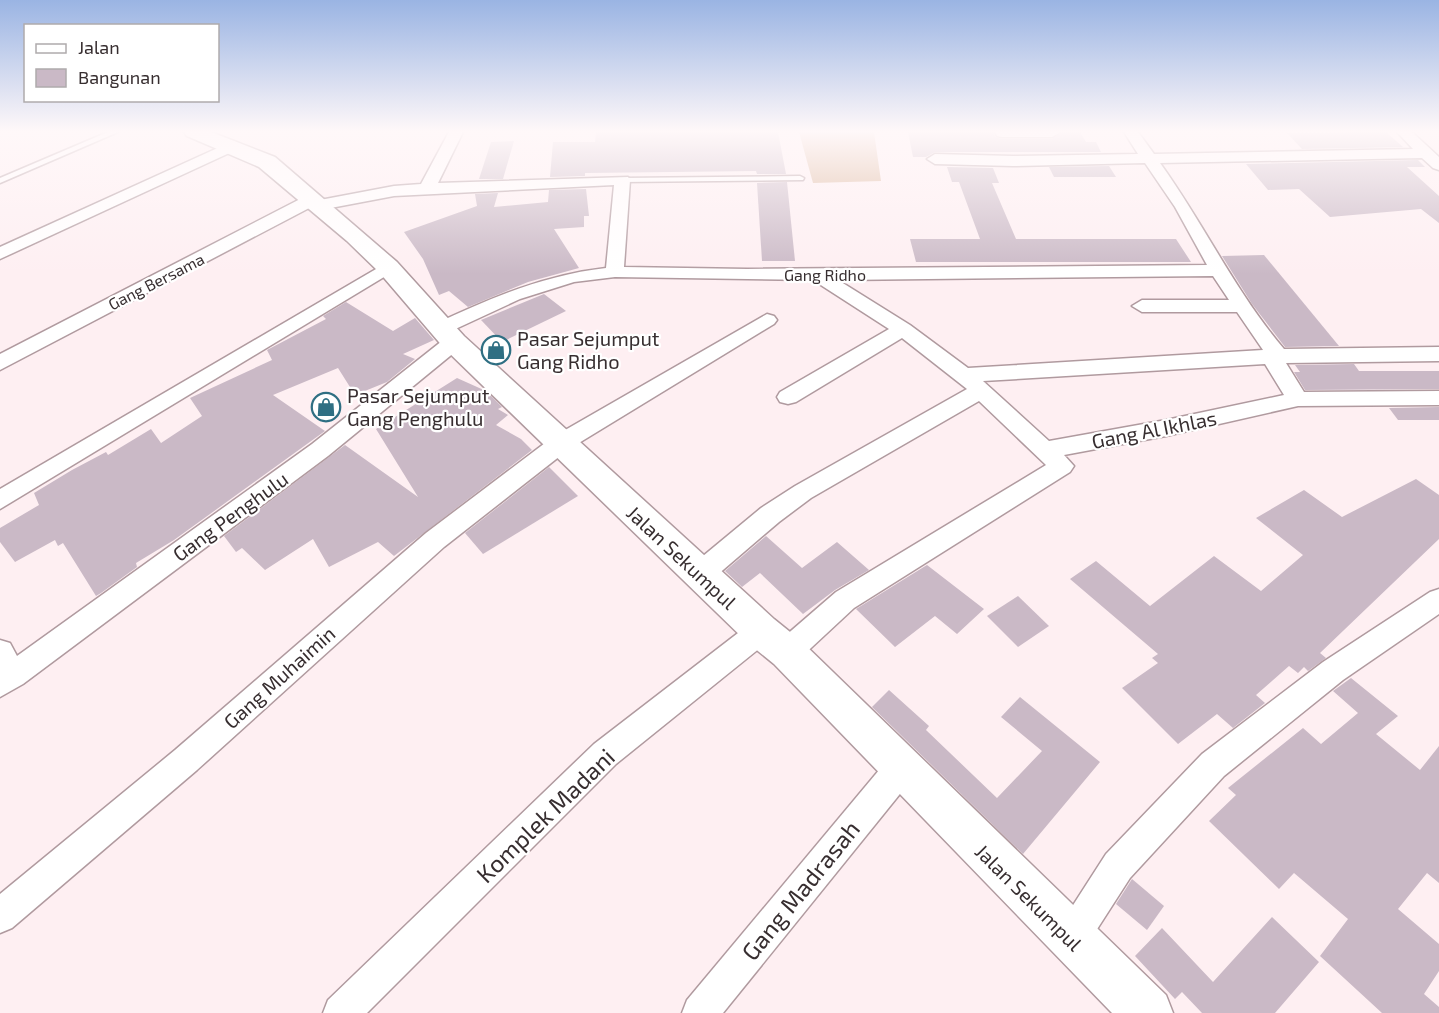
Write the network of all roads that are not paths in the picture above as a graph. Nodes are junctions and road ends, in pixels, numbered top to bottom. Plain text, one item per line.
1 (161, 179) edge
2 (288, 179) edge
3 (432, 179) edge
4 (687, 179) edge
5 (1163, 179) edge
6 (622, 180) junction
7 (427, 188) junction
8 (316, 202) junction
9 (0, 254) edge
10 (388, 267) junction
11 (1219, 270) junction
12 (615, 272) junction
13 (817, 274) junction
14 (1142, 306) dead end
15 (1244, 306) junction
16 (767, 320) dead end
17 (903, 329) junction
18 (448, 335) junction
19 (1439, 354) edge
20 (1279, 356) junction
21 (0, 363) edge
22 (963, 375) junction
23 (982, 390) junction
24 (788, 397) dead end
25 (1439, 398) edge
26 (1298, 399) junction
27 (561, 443) junction
28 (1045, 450) junction
29 (0, 500) edge
30 (700, 574) junction
31 (1439, 600) edge
32 (761, 631) junction
33 (787, 652) junction
34 (4, 670) edge
35 (901, 768) junction
36 (0, 916) edge
37 (1071, 939) junction
38 (340, 1013) edge
39 (700, 1013) edge
40 (1148, 1013) edge

1 - 9 street
2 - 8 main road, Jalan Sekumpul
3 - 7 street
4 - 6 lane
5 - 11 street
6 - 7 street, Gang Bersama
6 - 12 street
7 - 8 street, Gang Bersama
8 - 10 main road, Jalan Sekumpul
8 - 21 street, Gang Bersama
10 - 18 main road, Jalan Sekumpul
10 - 29 street
11 - 13 street, Gang Ridho
11 - 15 street
12 - 13 street, Gang Ridho
12 - 18 street, Gang Ridho
13 - 17 street
14 - 15 street
15 - 20 street
16 - 27 street, Gang Muhaimin
17 - 22 street
17 - 24 street
18 - 27 main road, Jalan Sekumpul
18 - 34 street, Gang Penghulu
19 - 20 street
20 - 22 street
20 - 26 street
22 - 23 street
23 - 28 street
23 - 30 street
25 - 26 street, Gang Al Ikhlas
26 - 28 street, Gang Al Ikhlas
27 - 30 main road, Jalan Sekumpul
27 - 36 street, Gang Muhaimin
28 - 33 street
30 - 32 main road, Jalan Sekumpul
31 - 37 street
32 - 33 main road, Jalan Sekumpul
32 - 38 street, Komplek Madani
33 - 35 main road, Jalan Sekumpul
35 - 37 main road, Jalan Sekumpul
35 - 39 street, Gang Madrasah
37 - 40 main road, Jalan Sekumpul

